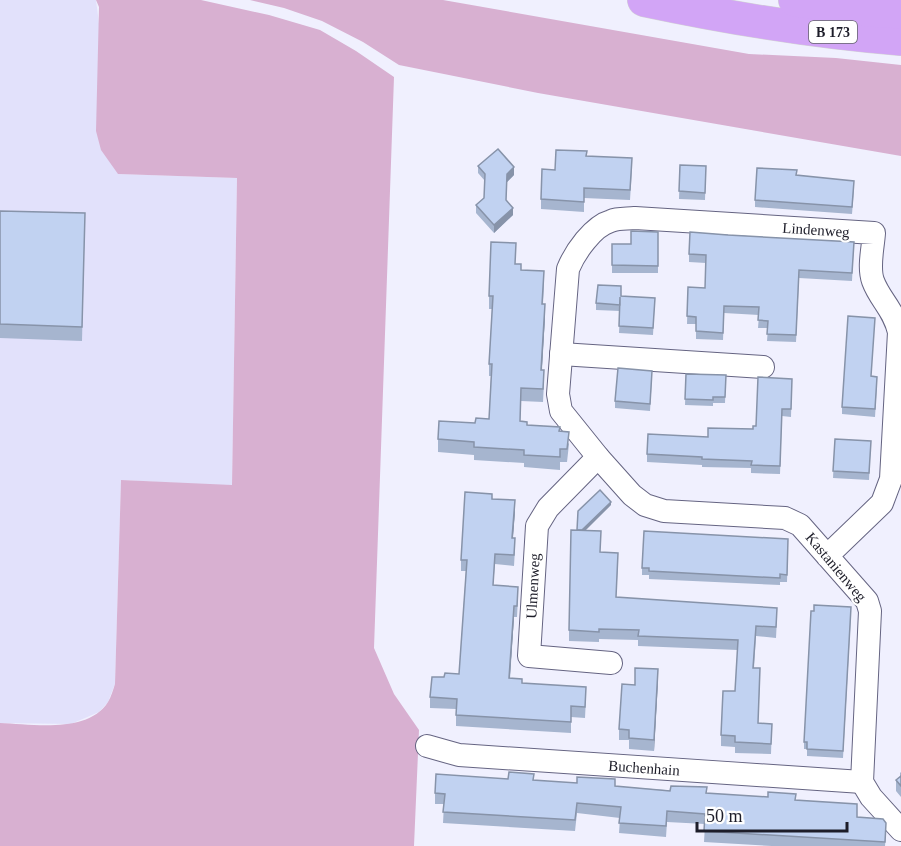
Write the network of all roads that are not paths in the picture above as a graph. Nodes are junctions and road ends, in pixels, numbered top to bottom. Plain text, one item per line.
1 (644, 0) edge
2 (795, 0) edge
3 (901, 12) edge
4 (901, 39) edge
5 (610, 221) joint
6 (561, 354) junction
7 (763, 367) dead end
8 (899, 375) edge
9 (598, 458) junction
10 (827, 556) junction
11 (611, 663) dead end
12 (427, 746) dead end
13 (862, 782) junction
14 (901, 830) edge

1 - 4 highway, B 173
2 - 3 highway, B 173
5 - 6 street, Kastanienweg
5 - 8 street, Lindenweg
6 - 7 street
6 - 9 street, Kastanienweg
8 - 10 street, Lindenweg
9 - 10 street, Kastanienweg
9 - 11 street, Ulmenweg
10 - 13 street, Kastanienweg
12 - 13 street, Buchenhain
13 - 14 street

